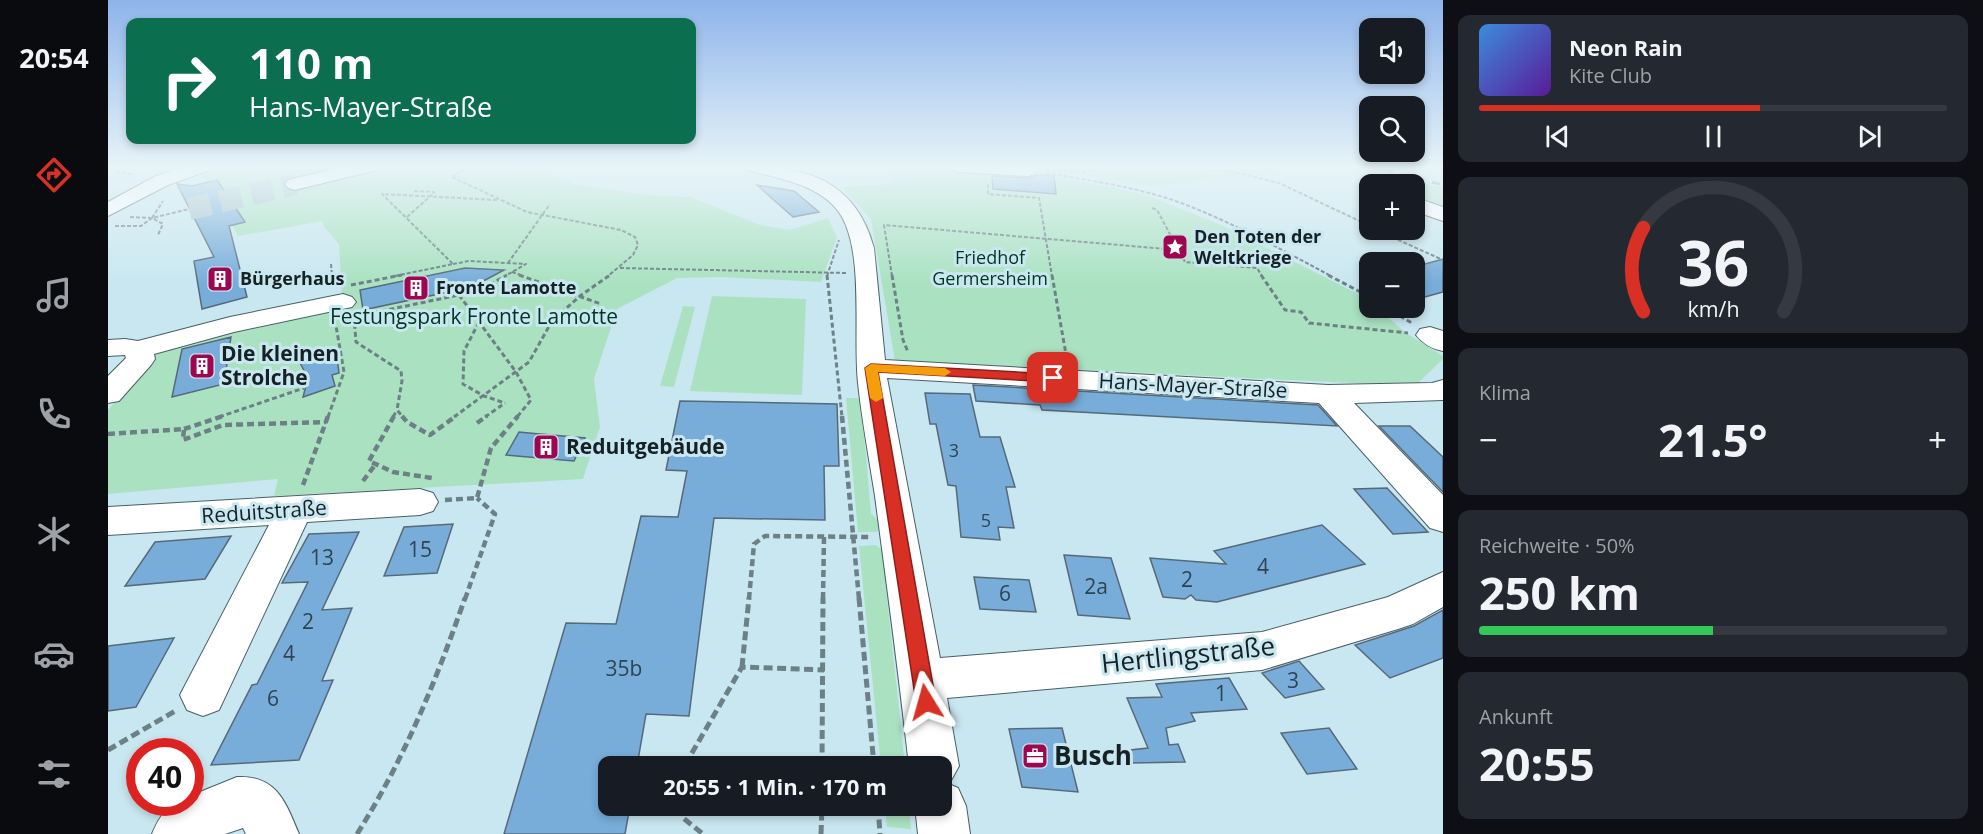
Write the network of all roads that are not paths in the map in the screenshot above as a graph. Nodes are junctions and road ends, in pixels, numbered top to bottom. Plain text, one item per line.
1 (839, 205) edge
2 (1425, 208) edge
3 (1443, 215) edge
4 (345, 305) road end
5 (108, 348) edge
6 (138, 350) junction
7 (871, 368) junction
8 (1443, 389) edge
9 (108, 394) edge
10 (1328, 394) junction
11 (426, 490) road end
12 (294, 511) junction
13 (1443, 518) edge
14 (108, 521) edge
15 (1443, 588) edge
16 (923, 680) junction
17 (203, 695) road end
18 (933, 756) edge
19 (941, 816) edge
20 (178, 834) edge
21 (273, 834) edge
22 (944, 834) edge

1 - 7 street
2 - 3 street
4 - 6 street
5 - 6 street
6 - 9 street
7 - 10 street, Hans-Mayer-Straße
7 - 16 street
8 - 10 street, Hans-Mayer-Straße
10 - 13 street
11 - 12 street, Reduitstraße
12 - 14 street, Reduitstraße
12 - 17 street
15 - 16 street, Hertlingstraße
16 - 18 street
19 - 22 street
20 - 21 street

